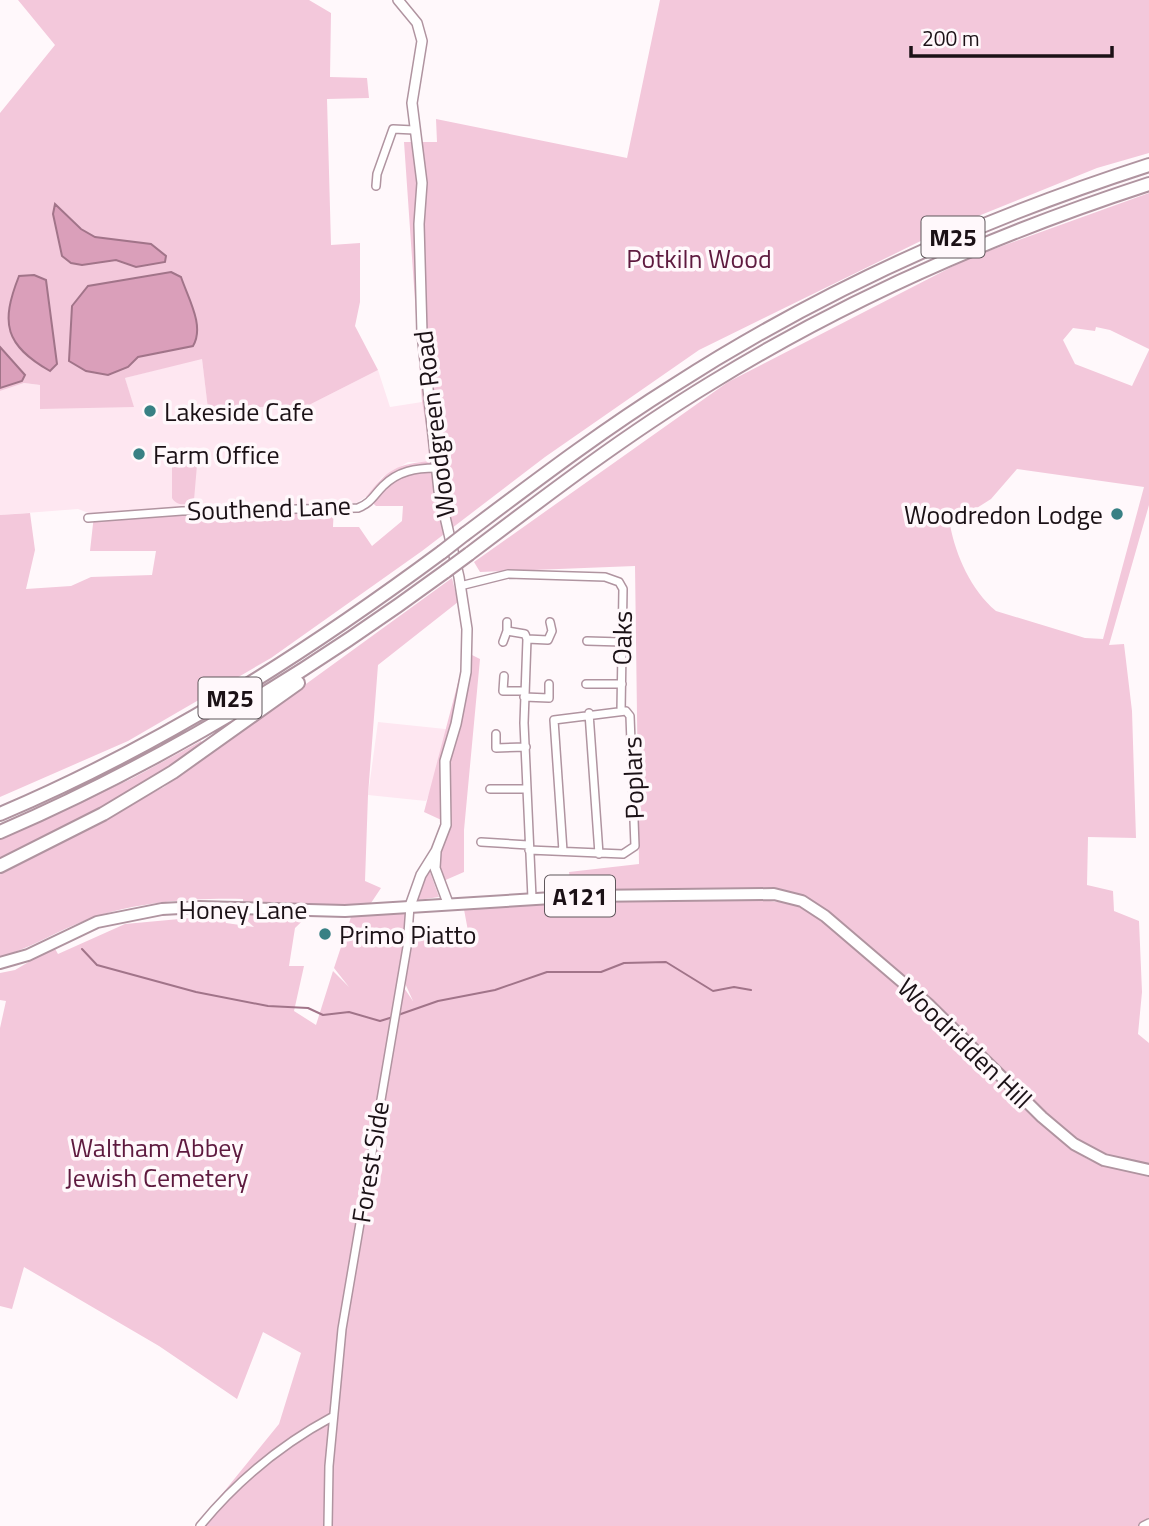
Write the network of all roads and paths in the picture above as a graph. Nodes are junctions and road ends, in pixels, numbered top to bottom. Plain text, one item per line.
1 (397, 0) edge
2 (414, 130) junction
3 (1149, 165) edge
4 (1149, 184) edge
5 (376, 186) dead end
6 (436, 468) junction
7 (88, 518) dead end
8 (460, 586) junction
9 (550, 622) dead end
10 (527, 639) junction
11 (587, 641) dead end
12 (503, 642) dead end
13 (622, 642) junction
14 (326, 656) junction
15 (504, 676) dead end
16 (549, 684) dead end
17 (586, 684) dead end
18 (622, 684) junction
19 (525, 694) junction
20 (621, 711) junction
21 (589, 713) junction
22 (496, 734) dead end
23 (526, 747) junction
24 (490, 789) dead end
25 (527, 789) junction
26 (0, 814) edge
27 (0, 832) edge
28 (481, 842) dead end
29 (528, 847) junction
30 (436, 851) junction
31 (563, 851) junction
32 (599, 853) junction
33 (0, 866) edge
34 (789, 897) joint
35 (532, 898) junction
36 (448, 903) junction
37 (410, 906) junction
38 (0, 963) edge
39 (1149, 1170) edge
40 (332, 1417) junction
41 (1149, 1522) edge
42 (200, 1526) edge
43 (328, 1526) edge
44 (1143, 1526) edge

1 - 2 street, Woodgreen Road
2 - 5 street
2 - 6 street, Woodgreen Road
3 - 26 highway, M25, bridge
4 - 14 highway, M25, bridge
6 - 7 street, Southend Lane
6 - 8 street, Woodgreen Road
8 - 13 street, Oaks
8 - 30 street, Woodgreen Road
9 - 10 street
10 - 12 street
10 - 19 street
11 - 13 street
13 - 18 street, Oaks
14 - 27 highway, M25
14 - 33 highway, M25
15 - 19 street
16 - 19 street
17 - 18 street
18 - 20 street, Oaks
19 - 23 street
20 - 21 street, Poplars
20 - 32 street, Poplars
21 - 31 street, Poplars
21 - 32 street
22 - 23 street
23 - 25 street
24 - 25 street
25 - 29 street
28 - 29 street
29 - 31 street
29 - 35 street
30 - 36 street, Woodgreen Road
30 - 37 street, Woodgreen Road
31 - 32 street
34 - 35 main road, Honey Lane / A121
34 - 39 main road, Woodridden Hill / A121
35 - 36 main road, Honey Lane / A121
36 - 37 main road, Honey Lane / A121
37 - 38 main road, Honey Lane / A121
37 - 40 street, Forest Side
40 - 42 street
40 - 43 street, Forest Side
41 - 44 street

